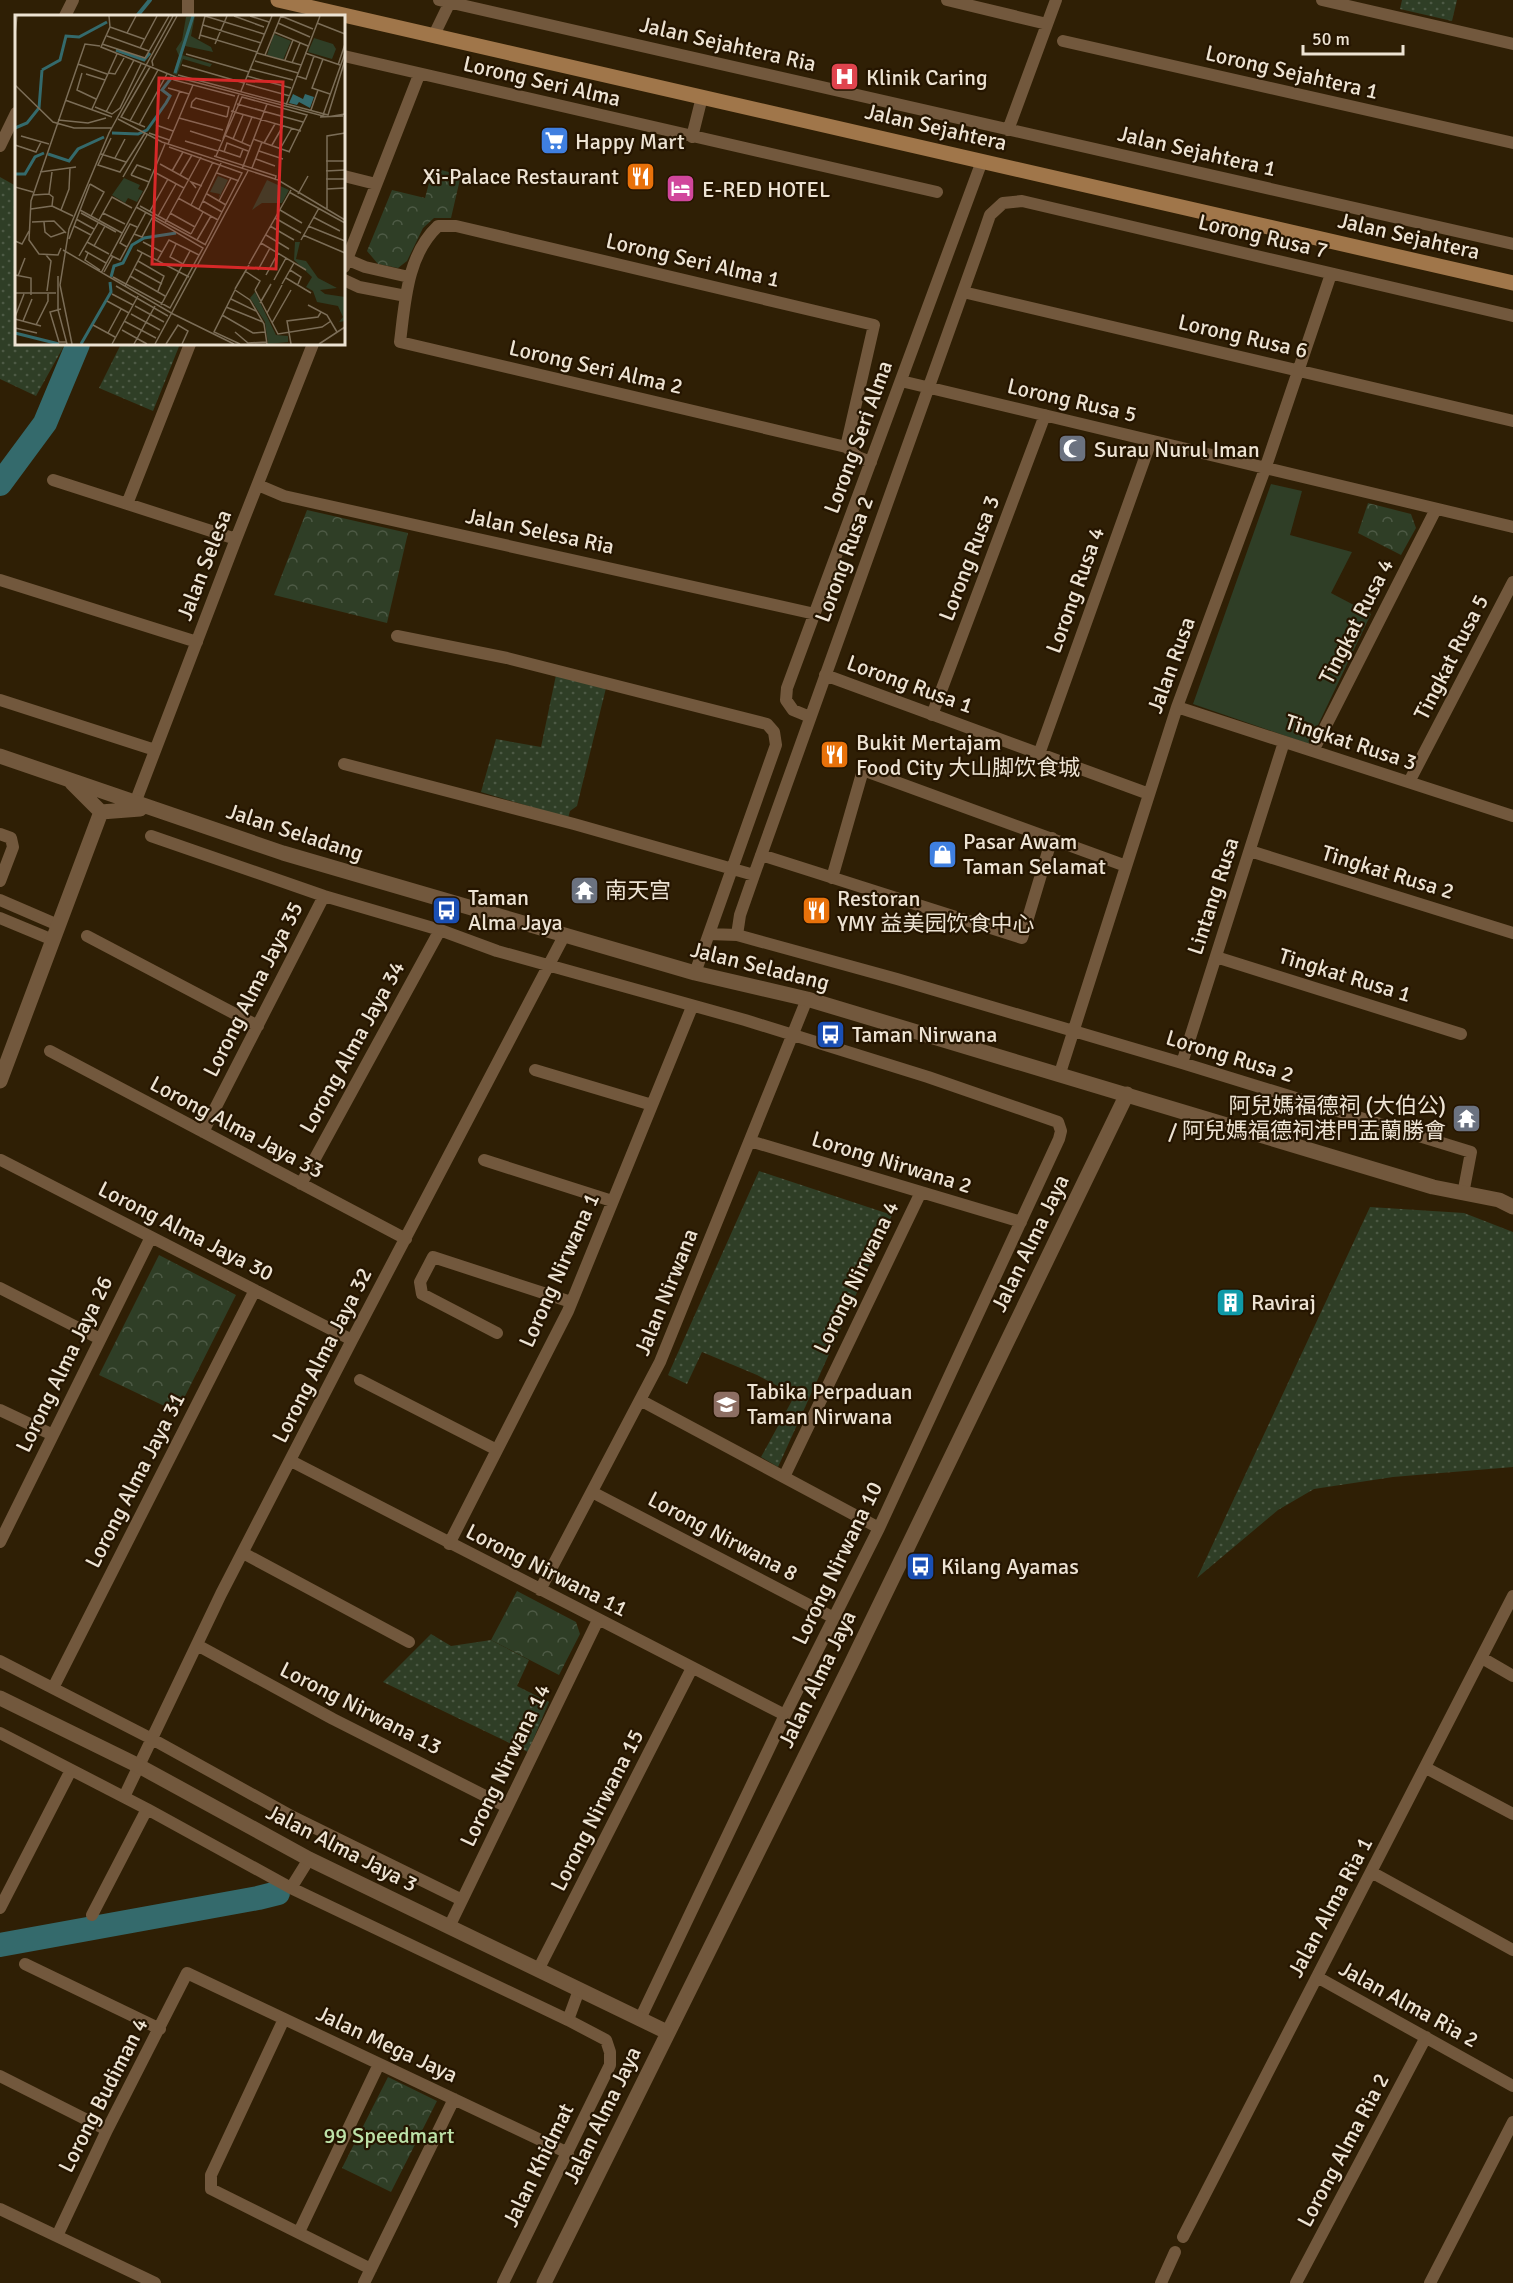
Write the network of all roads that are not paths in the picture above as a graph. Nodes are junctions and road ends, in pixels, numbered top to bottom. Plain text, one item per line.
1 (73, 0) edge
2 (278, 0) edge
3 (947, 0) edge
4 (1056, 0) edge
5 (1322, 0) edge
6 (446, 1) edge
7 (66, 15) edge
8 (345, 15) edge
9 (345, 15) edge
10 (1047, 24) junction
11 (434, 35) junction
12 (1063, 41) dead end
13 (1513, 44) edge
14 (345, 56) edge
15 (419, 75) junction
16 (702, 97) junction
17 (15, 115) edge
18 (1008, 130) junction
19 (692, 137) junction
20 (1513, 143) edge
21 (0, 146) edge
22 (982, 161) junction
23 (345, 176) edge
24 (376, 184) junction
25 (937, 192) dead end
26 (1003, 203) joint
27 (1513, 244) edge
28 (345, 263) edge
29 (1331, 274) junction
30 (409, 277) junction
31 (345, 280) edge
32 (1513, 283) edge
33 (963, 291) junction
34 (406, 296) junction
35 (1513, 316) edge
36 (190, 345) edge
37 (314, 345) edge
38 (1299, 371) junction
39 (901, 381) junction
40 (928, 387) junction
41 (1045, 416) junction
42 (1513, 421) edge
43 (1151, 441) junction
44 (846, 447) junction
45 (871, 462) junction
46 (1265, 469) junction
47 (53, 480) dead end
48 (258, 485) junction
49 (126, 504) junction
50 (1436, 509) junction
51 (1513, 527) edge
52 (236, 539) junction
53 (0, 580) edge
54 (1513, 582) edge
55 (815, 614) junction
56 (397, 636) dead end
57 (197, 642) junction
58 (825, 675) junction
59 (0, 700) edge
60 (1177, 707) junction
61 (933, 714) junction
62 (810, 717) junction
63 (1284, 742) junction
64 (776, 745) junction
65 (154, 750) junction
66 (1313, 751) junction
67 (797, 752) junction
68 (1039, 754) junction
69 (0, 756) edge
70 (344, 764) dead end
71 (69, 781) junction
72 (1409, 782) junction
73 (1149, 794) junction
74 (135, 803) junction
75 (158, 811) junction
76 (1511, 811) edge
77 (100, 812) junction
78 (0, 834) edge
79 (151, 836) dead end
80 (1052, 838) junction
81 (1250, 850) junction
82 (761, 855) junction
83 (1126, 866) junction
84 (732, 868) junction
85 (754, 875) junction
86 (832, 878) junction
87 (0, 881) edge
88 (324, 896) junction
89 (0, 900) edge
90 (0, 918) edge
91 (58, 925) junction
92 (440, 930) junction
93 (1513, 933) edge
94 (709, 934) junction
95 (737, 935) junction
96 (87, 936) dead end
97 (564, 936) junction
98 (53, 940) junction
99 (1216, 957) junction
100 (548, 965) junction
101 (695, 973) junction
102 (807, 999) junction
103 (692, 1007) junction
104 (258, 1026) junction
105 (1073, 1031) junction
106 (1461, 1034) dead end
107 (792, 1035) junction
108 (50, 1051) dead end
109 (1182, 1063) junction
110 (535, 1070) dead end
111 (1060, 1073) junction
112 (0, 1081) edge
113 (1127, 1094) junction
114 (652, 1105) junction
115 (203, 1132) junction
116 (750, 1141) junction
117 (1, 1160) edge
118 (484, 1160) dead end
119 (301, 1184) junction
120 (921, 1192) junction
121 (1463, 1194) junction
122 (612, 1201) junction
123 (1513, 1207) edge
124 (1021, 1222) junction
125 (151, 1237) junction
126 (406, 1239) junction
127 (0, 1288) edge
128 (255, 1290) junction
129 (571, 1302) junction
130 (497, 1333) dead end
131 (100, 1339) junction
132 (352, 1340) junction
133 (360, 1380) dead end
134 (640, 1401) junction
135 (0, 1410) edge
136 (53, 1435) junction
137 (497, 1450) junction
138 (291, 1461) junction
139 (784, 1477) junction
140 (592, 1492) junction
141 (879, 1528) junction
142 (1, 1539) edge
143 (449, 1544) junction
144 (243, 1553) junction
145 (540, 1590) junction
146 (1513, 1596) edge
147 (834, 1618) junction
148 (598, 1620) junction
149 (409, 1642) dead end
150 (197, 1645) junction
151 (1482, 1658) junction
152 (0, 1661) edge
153 (692, 1668) junction
154 (1513, 1676) edge
155 (53, 1688) junction
156 (0, 1698) edge
157 (785, 1715) junction
158 (0, 1733) edge
159 (152, 1738) junction
160 (140, 1766) junction
161 (1426, 1768) junction
162 (71, 1770) junction
163 (124, 1797) junction
164 (507, 1807) junction
165 (147, 1809) junction
166 (1513, 1814) edge
167 (309, 1859) junction
168 (1373, 1873) junction
169 (291, 1888) junction
170 (462, 1900) junction
171 (0, 1908) edge
172 (92, 1916) dead end
173 (449, 1927) junction
174 (1513, 1950) edge
175 (25, 1964) dead end
176 (538, 1970) junction
177 (188, 1973) joint
178 (1317, 1977) junction
179 (579, 1990) junction
180 (284, 2019) junction
181 (640, 2019) junction
182 (568, 2020) junction
183 (160, 2029) junction
184 (667, 2032) junction
185 (1426, 2037) junction
186 (379, 2064) junction
187 (0, 2076) edge
188 (1513, 2086) edge
189 (454, 2099) junction
190 (1513, 2122) edge
191 (107, 2130) junction
192 (568, 2153) junction
193 (0, 2209) edge
194 (299, 2232) junction
195 (57, 2236) junction
196 (1183, 2237) dead end
197 (1176, 2252) dead end
198 (370, 2269) junction
199 (155, 2283) edge
200 (364, 2283) edge
201 (503, 2283) edge
202 (544, 2283) edge
203 (1161, 2283) edge
204 (1296, 2283) edge
205 (1430, 2283) edge

1 - 7 street
2 - 9 main road, Jalan Sejahtera
3 - 10 street
4 - 10 street
5 - 13 street
6 - 11 street
6 - 18 street, Jalan Sejahtera Ria
8 - 11 main road, Jalan Sejahtera
10 - 18 street
11 - 16 main road, Jalan Sejahtera
12 - 20 street, Lorong Sejahtera 1
14 - 15 street
15 - 19 street, Lorong Seri Alma
15 - 24 street
16 - 19 street
16 - 22 main road, Jalan Sejahtera
17 - 21 street
18 - 27 street, Jalan Sejahtera 1
19 - 25 street, Lorong Seri Alma
22 - 32 main road, Jalan Sejahtera
22 - 39 street, Lorong Seri Alma
23 - 24 street
24 - 28 street
26 - 29 street, Lorong Rusa 7
26 - 33 street, Lorong Rusa 2
28 - 30 street
29 - 35 street, Lorong Rusa 7
29 - 38 street, Jalan Rusa
30 - 34 street, Lorong Seri Alma 2
30 - 44 street, Lorong Seri Alma 1
31 - 34 street
33 - 38 street, Lorong Rusa 6
33 - 40 street, Lorong Rusa 2
34 - 44 street, Lorong Seri Alma 2
36 - 49 street
37 - 48 street, Jalan Selesa
38 - 42 street, Lorong Rusa 6
38 - 46 street, Jalan Rusa
39 - 40 street, Lorong Rusa 5
39 - 45 street, Lorong Seri Alma
40 - 41 street, Lorong Rusa 5
40 - 58 street, Lorong Rusa 2
41 - 43 street, Lorong Rusa 5
41 - 61 street, Lorong Rusa 3
43 - 46 street, Lorong Rusa 5
43 - 68 street, Lorong Rusa 4
44 - 45 street
45 - 55 street, Lorong Seri Alma
46 - 50 street, Lorong Rusa 5
46 - 60 street, Jalan Rusa
47 - 49 street
48 - 52 street, Jalan Selesa
48 - 55 street, Jalan Selesa Ria
49 - 52 street
50 - 51 street, Lorong Rusa 5
50 - 66 street, Tingkat Rusa 4
52 - 57 street, Jalan Selesa
53 - 57 street
54 - 72 street, Tingkat Rusa 5
55 - 62 street, Lorong Seri Alma
56 - 64 street
57 - 65 street, Jalan Selesa
58 - 61 street, Lorong Rusa 1
58 - 62 street, Lorong Rusa 2
59 - 65 street
60 - 63 street, Tingkat Rusa 3
60 - 73 street, Jalan Rusa
61 - 68 street, Lorong Rusa 1
62 - 67 street, Lorong Rusa 2
63 - 66 street, Tingkat Rusa 3
63 - 81 street, Lintang Rusa
64 - 67 street
64 - 84 street
65 - 74 street, Jalan Selesa
66 - 72 street, Tingkat Rusa 3
67 - 82 street, Lorong Rusa 2
68 - 73 street, Lorong Rusa 1
69 - 71 street, Jalan Seladang
70 - 84 street
71 - 74 street, Jalan Seladang
71 - 77 street
72 - 76 street, Tingkat Rusa 3
73 - 83 street, Jalan Rusa
74 - 75 street, Jalan Seladang
75 - 77 street
75 - 97 street, Jalan Seladang
77 - 91 street
78 - 87 street
79 - 88 street
80 - 83 street
80 - 86 street
80 - 86 street
81 - 93 street, Tingkat Rusa 2
81 - 99 street, Lintang Rusa
82 - 85 street, Lorong Rusa 2
82 - 86 street
83 - 105 street, Jalan Rusa
84 - 85 street
84 - 94 street
85 - 95 street, Lorong Rusa 2
88 - 92 street
88 - 104 street, Lorong Alma Jaya 35
89 - 91 street
90 - 98 street
91 - 98 street
92 - 100 street
92 - 119 street, Lorong Alma Jaya 34
94 - 95 street, Jalan Seladang
94 - 101 street
95 - 105 street, Jalan Seladang
96 - 104 street
97 - 100 street, Lorong Alma Jaya 32
97 - 101 street, Jalan Seladang
98 - 112 street
99 - 106 street, Tingkat Rusa 1
99 - 109 street, Lintang Rusa
100 - 103 street
100 - 126 street, Lorong Alma Jaya 32
101 - 102 street, Jalan Seladang
102 - 107 street, Jalan Nirwana
102 - 111 street, Jalan Seladang
103 - 107 street
103 - 114 street, Lorong Nirwana 1
104 - 115 street, Lorong Alma Jaya 35
105 - 109 street, Lorong Rusa 2
105 - 111 street, Jalan Rusa
107 - 116 street, Jalan Nirwana
107 - 124 street, Lorong Nirwana 10
108 - 115 street, Lorong Alma Jaya 33
109 - 121 street, Lorong Rusa 2
110 - 114 street
111 - 113 street, Jalan Seladang
113 - 121 street, Jalan Seladang
113 - 184 street, Jalan Alma Jaya
114 - 122 street, Lorong Nirwana 1
115 - 119 street, Lorong Alma Jaya 33
116 - 120 street, Lorong Nirwana 2
116 - 134 street, Jalan Nirwana
117 - 125 street, Lorong Alma Jaya 30
118 - 122 street
119 - 126 street, Lorong Alma Jaya 33
120 - 124 street, Lorong Nirwana 2
120 - 139 street, Lorong Nirwana 4
121 - 123 street, Jalan Seladang
122 - 129 street, Lorong Nirwana 1
124 - 141 street, Lorong Nirwana 10
125 - 128 street, Lorong Alma Jaya 30
125 - 131 street, Lorong Alma Jaya 26
126 - 132 street, Lorong Alma Jaya 32
127 - 131 street
128 - 132 street, Lorong Alma Jaya 30
128 - 155 street, Lorong Alma Jaya 31
129 - 130 street
129 - 137 street, Lorong Nirwana 1
131 - 136 street, Lorong Alma Jaya 26
132 - 138 street, Lorong Alma Jaya 32
133 - 137 street
134 - 139 street
134 - 140 street, Jalan Nirwana
135 - 136 street
136 - 142 street, Lorong Alma Jaya 26
137 - 143 street, Lorong Nirwana 1
138 - 143 street, Lorong Nirwana 11
138 - 144 street, Lorong Alma Jaya 32
139 - 141 street
140 - 145 street, Jalan Nirwana
140 - 147 street, Lorong Nirwana 8
141 - 147 street, Lorong Nirwana 10
143 - 145 street, Lorong Nirwana 11
144 - 149 street
144 - 150 street, Lorong Alma Jaya 32
145 - 148 street, Lorong Nirwana 11
146 - 151 street, Jalan Alma Ria 1
147 - 157 street, Lorong Nirwana 10
148 - 153 street, Lorong Nirwana 11
148 - 164 street, Lorong Nirwana 14
150 - 159 street, Lorong Alma Jaya 32
150 - 164 street, Lorong Nirwana 13
151 - 154 street
151 - 161 street, Jalan Alma Ria 1
152 - 155 street, Jalan Alma Jaya 3
153 - 157 street, Lorong Nirwana 11
153 - 176 street, Lorong Nirwana 15
155 - 159 street, Jalan Alma Jaya 3
156 - 160 street, Jalan Alma Jaya 3
157 - 181 street, Lorong Nirwana 10
158 - 162 street
159 - 160 street, Lorong Alma Jaya 32
159 - 170 street, Jalan Alma Jaya 3
160 - 163 street, Lorong Alma Jaya 32
160 - 167 street, Jalan Alma Jaya 3
161 - 166 street
161 - 168 street, Jalan Alma Ria 1
162 - 163 street
162 - 171 street
163 - 165 street
164 - 170 street, Lorong Nirwana 14
165 - 169 street
165 - 172 street
167 - 169 street
167 - 173 street, Jalan Alma Jaya 3
168 - 174 street
168 - 178 street, Jalan Alma Ria 1
169 - 182 street
170 - 173 street, Lorong Nirwana 14
173 - 176 street, Jalan Alma Jaya 3
175 - 183 street
176 - 179 street, Jalan Alma Jaya 3
177 - 180 street, Jalan Mega Jaya
177 - 183 street, Lorong Budiman 4
178 - 185 street, Jalan Alma Ria 2
178 - 196 street, Jalan Alma Ria 1
179 - 181 street, Jalan Alma Jaya 3
179 - 182 street
180 - 186 street, Jalan Mega Jaya
180 - 194 street
181 - 184 street, Jalan Alma Jaya 3
182 - 192 street, Jalan Khidmat
183 - 191 street, Lorong Budiman 4
184 - 202 street, Jalan Alma Jaya
185 - 188 street, Jalan Alma Ria 2
185 - 204 street, Lorong Alma Ria 2
186 - 189 street, Jalan Mega Jaya
186 - 194 street
187 - 191 street
189 - 192 street, Jalan Mega Jaya
189 - 198 street
190 - 205 street
191 - 195 street, Lorong Budiman 4
192 - 201 street, Jalan Khidmat
193 - 195 street
194 - 198 street
195 - 199 street
197 - 203 street
198 - 200 street

